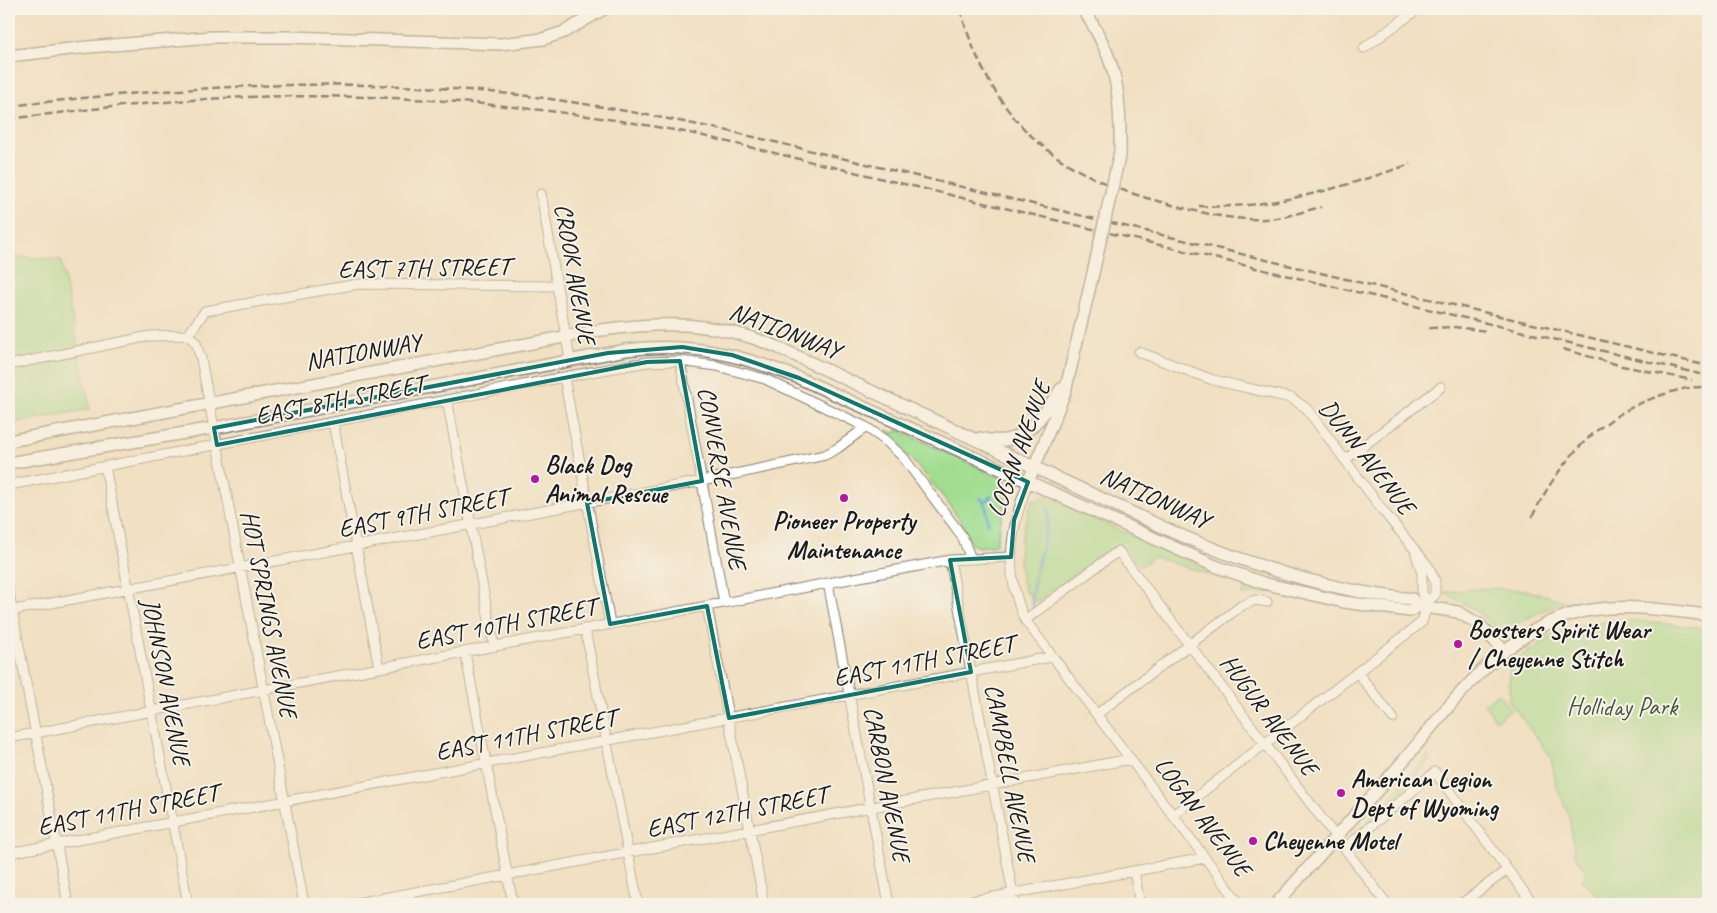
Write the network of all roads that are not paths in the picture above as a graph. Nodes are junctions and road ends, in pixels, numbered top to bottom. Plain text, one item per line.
1 (604, 9) edge
2 (1083, 9) edge
3 (1418, 9) edge
4 (1364, 48) dead end
5 (9, 56) edge
6 (541, 194) dead end
7 (556, 286) junction
8 (188, 334) junction
9 (565, 337) junction
10 (1139, 352) dead end
11 (570, 360) junction
12 (680, 361) junction
13 (9, 365) edge
14 (564, 377) junction
15 (1068, 379) junction
16 (1441, 386) dead end
17 (447, 400) junction
18 (209, 403) junction
19 (333, 422) junction
20 (866, 427) junction
21 (214, 428) junction
22 (955, 431) junction
23 (9, 441) edge
24 (217, 445) junction
25 (1346, 460) junction
26 (9, 463) edge
27 (105, 466) junction
28 (1034, 468) junction
29 (702, 481) junction
30 (1028, 482) junction
31 (9, 485) edge
32 (587, 503) junction
33 (471, 524) junction
34 (356, 546) junction
35 (1118, 551) joint
36 (1011, 557) junction
37 (971, 559) junction
38 (950, 560) junction
39 (240, 568) junction
40 (828, 583) junction
41 (128, 589) junction
42 (9, 593) edge
43 (1267, 602) dead end
44 (724, 603) junction
45 (1425, 605) junction
46 (707, 606) junction
47 (10, 611) edge
48 (1708, 615) edge
49 (1025, 620) junction
50 (610, 624) junction
51 (585, 629) junction
52 (1189, 644) junction
53 (494, 646) junction
54 (1504, 651) junction
55 (465, 652) junction
56 (1051, 657) junction
57 (379, 668) junction
58 (971, 672) junction
59 (1357, 672) junction
60 (264, 690) junction
61 (849, 695) junction
62 (151, 711) junction
63 (1097, 714) junction
64 (728, 718) junction
65 (1393, 718) dead end
66 (35, 733) junction
67 (9, 738) edge
68 (606, 741) junction
69 (1265, 743) junction
70 (1131, 759) junction
71 (486, 763) junction
72 (992, 785) junction
73 (284, 801) junction
74 (871, 808) junction
75 (1173, 815) junction
76 (172, 822) junction
77 (750, 830) junction
78 (1336, 836) junction
79 (56, 844) junction
80 (1345, 848) junction
81 (9, 853) edge
82 (628, 853) junction
83 (1205, 858) junction
84 (1507, 870) junction
85 (1134, 871) junction
86 (507, 875) junction
87 (1013, 894) junction
88 (68, 904) edge
89 (188, 904) edge
90 (304, 904) edge
91 (351, 904) edge
92 (513, 904) edge
93 (638, 904) edge
94 (764, 904) edge
95 (889, 904) edge
96 (955, 904) edge
97 (1015, 904) edge
98 (1140, 904) edge
99 (1240, 904) edge
100 (1276, 904) edge
101 (1387, 904) edge
102 (1461, 904) edge
103 (1534, 904) edge

1 - 5 main road
2 - 15 main road, LOGAN AVENUE, bridge
3 - 4 street
6 - 7 street, CROOK AVENUE
7 - 8 street, EAST 7TH STREET
7 - 9 street, CROOK AVENUE
8 - 13 street
8 - 18 street, HOT SPRINGS AVENUE
9 - 11 street, CROOK AVENUE
9 - 18 main road, NATIONWAY
9 - 22 main road, NATIONWAY
10 - 25 street, DUNN AVENUE
11 - 21 main road, NATIONWAY
11 - 30 main road, NATIONWAY
12 - 14 street, EAST 8TH STREET
12 - 20 street
12 - 29 street, CONVERSE AVENUE
14 - 17 street, EAST 8TH STREET
14 - 32 street, CROOK AVENUE
15 - 22 main road
15 - 28 main road, LOGAN AVENUE
16 - 25 street
17 - 19 street, EAST 8TH STREET
17 - 33 street
18 - 21 street, HOT SPRINGS AVENUE
18 - 23 main road, NATIONWAY
19 - 24 street, EAST 8TH STREET
19 - 34 street
20 - 29 street, EAST 9TH STREET
20 - 37 street
21 - 24 street, HOT SPRINGS AVENUE
21 - 26 main road, NATIONWAY
22 - 28 main road, NATIONWAY
24 - 27 street, EAST 8TH STREET
24 - 39 street, HOT SPRINGS AVENUE
25 - 45 street, DUNN AVENUE
27 - 31 street, EAST 8TH STREET
27 - 41 street, JOHNSON AVENUE
28 - 30 main road, LOGAN AVENUE
28 - 45 main road, NATIONWAY
29 - 32 street, EAST 9TH STREET
29 - 44 street, CONVERSE AVENUE
30 - 36 street, LOGAN AVENUE
30 - 45 main road, NATIONWAY
32 - 33 street, EAST 9TH STREET
32 - 50 street, CROOK AVENUE
33 - 34 street, EAST 9TH STREET
33 - 53 street
34 - 39 street, EAST 9TH STREET
34 - 57 street
35 - 49 street, EAST 11TH STREET
35 - 52 street, HUGUR AVENUE
36 - 37 street, EAST 10TH STREET
36 - 49 street, LOGAN AVENUE
37 - 38 street, EAST 10TH STREET
38 - 40 street, EAST 10TH STREET
38 - 58 street, CAMPBELL AVENUE
39 - 41 street, EAST 9TH STREET
39 - 60 street, HOT SPRINGS AVENUE
40 - 44 street, EAST 10TH STREET
40 - 61 street, CARBON AVENUE
41 - 47 street, EAST 9TH STREET
41 - 62 street, JOHNSON AVENUE
42 - 47 street
43 - 52 street
44 - 46 street, EAST 10TH STREET
45 - 54 main road, NATIONWAY
45 - 59 street
46 - 50 street, EAST 10TH STREET
46 - 64 street
47 - 66 street
48 - 54 main road
49 - 56 street, LOGAN AVENUE
50 - 51 street, EAST 10TH STREET
51 - 53 street, EAST 10TH STREET
51 - 68 street
52 - 63 street
52 - 69 street, HUGUR AVENUE
53 - 55 street, EAST 10TH STREET
54 - 78 main road
55 - 57 street, EAST 10TH STREET
55 - 71 street
56 - 58 street, EAST 11TH STREET
56 - 63 street, LOGAN AVENUE
57 - 60 street, EAST 10TH STREET
58 - 61 street, EAST 11TH STREET
58 - 72 street, CAMPBELL AVENUE
59 - 65 street
59 - 69 street
60 - 62 street, EAST 10TH STREET
60 - 73 street, HOT SPRINGS AVENUE
61 - 64 street, EAST 11TH STREET
61 - 74 street, CARBON AVENUE
62 - 66 street, EAST 10TH STREET
62 - 76 street, JOHNSON AVENUE
63 - 70 street, LOGAN AVENUE
64 - 68 street, EAST 11TH STREET
64 - 77 street
66 - 67 street, EAST 10TH STREET
66 - 79 street
68 - 71 street, EAST 11TH STREET
68 - 82 street
69 - 75 street
69 - 78 street, HUGUR AVENUE
70 - 72 street, EAST 12TH STREET
70 - 75 street, LOGAN AVENUE
71 - 73 street, EAST 11TH STREET
71 - 86 street
72 - 74 street, EAST 12TH STREET
72 - 87 street, CAMPBELL AVENUE
73 - 76 street, EAST 11TH STREET
73 - 90 street, HOT SPRINGS AVENUE
74 - 77 street, EAST 12TH STREET
74 - 95 street, CARBON AVENUE
75 - 83 street, LOGAN AVENUE
76 - 79 street, EAST 11TH STREET
76 - 89 street, JOHNSON AVENUE
77 - 82 street, EAST 12TH STREET
77 - 94 street
78 - 80 street, HUGUR AVENUE
78 - 100 main road
79 - 81 street, EAST 11TH STREET
79 - 88 street
80 - 84 street
80 - 101 street, HUGUR AVENUE
82 - 86 street, EAST 12TH STREET
82 - 93 street
83 - 85 street
83 - 99 street, LOGAN AVENUE
84 - 102 street
84 - 103 street
85 - 87 street
85 - 98 street
86 - 91 street, EAST 12TH STREET
86 - 92 street
87 - 96 street
87 - 97 street, CAMPBELL AVENUE

